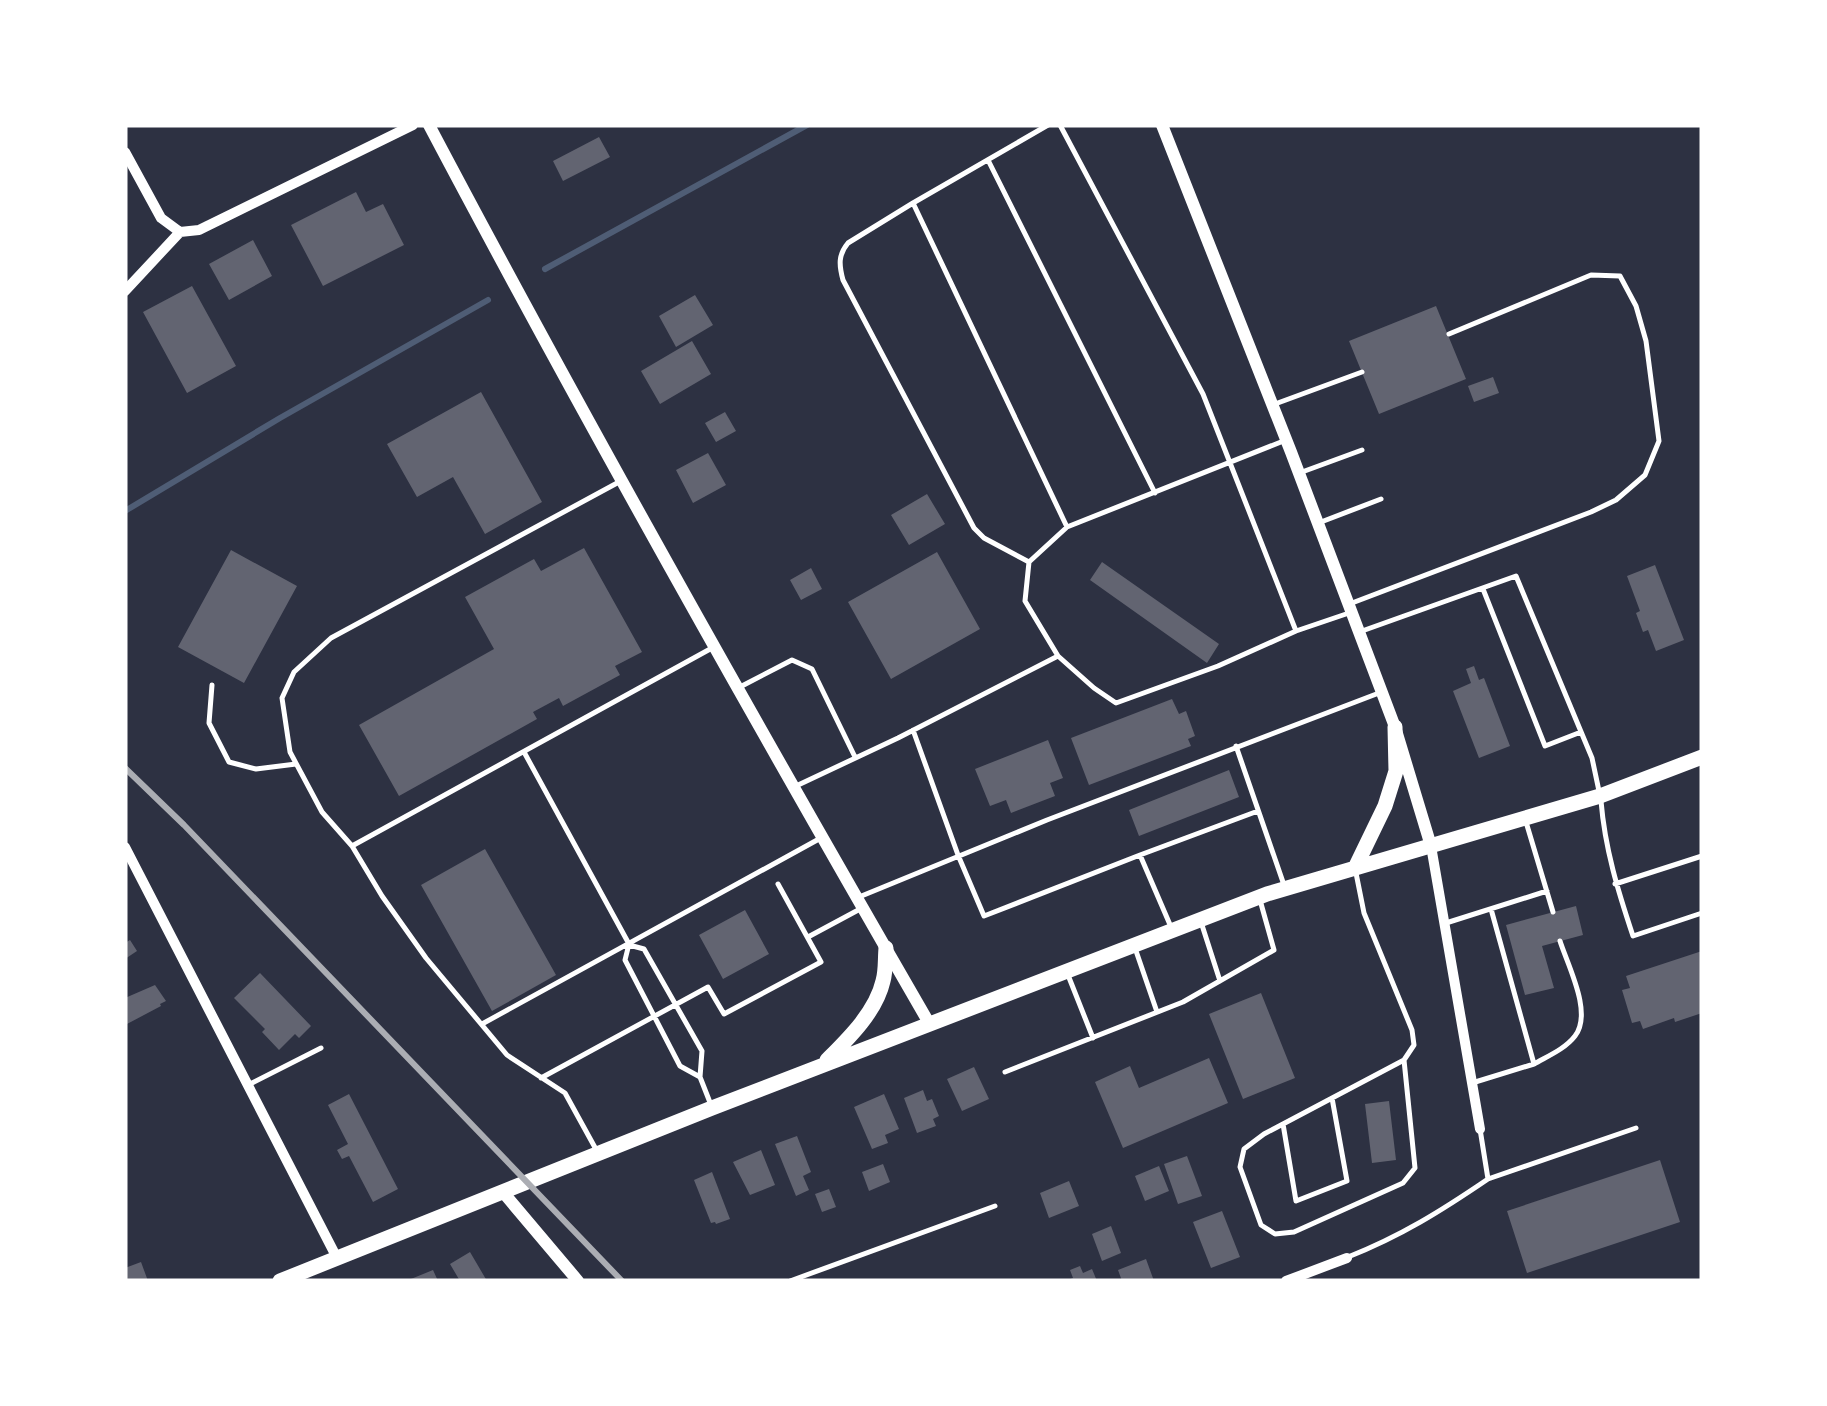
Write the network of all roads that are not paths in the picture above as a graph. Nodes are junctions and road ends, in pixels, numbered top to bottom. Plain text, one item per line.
1 (413, 125) edge
2 (429, 125) edge
3 (1048, 125) edge
4 (1060, 125) edge
5 (1162, 125) edge
6 (125, 152) edge
7 (988, 160) junction
8 (912, 202) junction
9 (180, 232) junction
10 (125, 291) edge
11 (1449, 334) dead end
12 (1362, 372) dead end
13 (1272, 405) junction
14 (1286, 440) junction
15 (1362, 450) dead end
16 (1230, 462) junction
17 (1299, 473) junction
18 (622, 481) junction
19 (1156, 492) junction
20 (1381, 499) dead end
21 (1318, 523) junction
22 (1067, 527) junction
23 (1029, 562) junction
24 (1483, 588) junction
25 (1350, 608) junction
26 (1296, 631) junction
27 (1360, 632) junction
28 (714, 646) junction
29 (1058, 656) junction
30 (212, 685) dead end
31 (738, 688) junction
32 (1382, 692) junction
33 (1396, 727) junction
34 (913, 730) junction
35 (1581, 732) junction
36 (1236, 746) junction
37 (524, 751) junction
38 (856, 757) junction
39 (1702, 757) edge
40 (296, 764) junction
41 (794, 788) junction
42 (1600, 796) junction
43 (1258, 810) junction
44 (1525, 819) junction
45 (822, 838) junction
46 (352, 846) junction
47 (1432, 846) junction
48 (125, 847) edge
49 (958, 855) junction
50 (1140, 855) junction
51 (1702, 856) edge
52 (1355, 868) junction
53 (778, 884) dead end
54 (1616, 884) junction
55 (1286, 889) junction
56 (1546, 892) junction
57 (1259, 898) junction
58 (859, 903) junction
59 (1491, 909) junction
60 (1553, 912) dead end
61 (1702, 913) edge
62 (1200, 919) junction
63 (1446, 923) junction
64 (1172, 930) junction
65 (808, 938) junction
66 (1560, 942) dead end
67 (628, 944) junction
68 (1134, 945) junction
69 (886, 948) junction
70 (1066, 971) junction
71 (1220, 981) junction
72 (676, 1005) junction
73 (1157, 1012) junction
74 (654, 1017) junction
75 (481, 1024) junction
76 (929, 1024) junction
77 (1092, 1038) junction
78 (321, 1048) dead end
79 (1404, 1060) junction
80 (1534, 1064) junction
81 (821, 1066) junction
82 (1005, 1072) dead end
83 (700, 1077) junction
84 (541, 1078) junction
85 (1472, 1082) junction
86 (248, 1085) junction
87 (1332, 1098) junction
88 (712, 1108) junction
89 (1283, 1124) junction
90 (1636, 1128) dead end
91 (1480, 1129) joint
92 (598, 1153) junction
93 (1488, 1179) junction
94 (502, 1191) junction
95 (995, 1206) dead end
96 (337, 1258) junction
97 (1347, 1258) joint
98 (280, 1281) edge
99 (578, 1281) edge
100 (790, 1281) edge
101 (1286, 1281) edge

1 - 9 street
2 - 18 street
3 - 7 lane
4 - 16 lane
5 - 13 street
6 - 9 street
7 - 8 lane
7 - 19 lane
8 - 22 lane
8 - 23 lane
9 - 10 street
11 - 25 lane
12 - 13 lane
13 - 14 street
14 - 16 lane
14 - 17 street
15 - 17 lane
16 - 19 lane
16 - 26 lane
17 - 21 street
18 - 28 street
18 - 40 lane
19 - 22 lane
20 - 21 lane
21 - 25 street
22 - 23 lane
23 - 29 lane
24 - 27 lane
24 - 35 lane
24 - 35 lane
25 - 26 lane
25 - 27 street
26 - 29 lane
27 - 32 street
28 - 31 street
28 - 37 lane
29 - 34 lane
30 - 40 lane
31 - 38 lane
31 - 41 street
32 - 33 street
32 - 36 lane
33 - 47 street
33 - 52 main road
34 - 38 lane
34 - 49 lane
35 - 42 lane
36 - 43 lane
36 - 49 lane
37 - 46 lane
37 - 67 lane
38 - 41 lane
39 - 42 main road
40 - 46 lane
41 - 45 street
42 - 44 main road
42 - 54 lane
43 - 50 lane
43 - 55 lane
44 - 47 main road
44 - 56 lane
45 - 58 street
45 - 67 lane
46 - 75 lane
47 - 52 main road
47 - 63 street
48 - 86 street
49 - 50 lane
49 - 58 lane
50 - 64 lane
51 - 54 lane
52 - 55 main road
52 - 79 lane
53 - 65 lane
54 - 61 lane
55 - 57 main road
56 - 59 lane
56 - 60 lane
57 - 62 main road
57 - 71 lane
58 - 65 lane
58 - 69 street
59 - 63 lane
59 - 80 lane
62 - 64 main road
62 - 71 lane
63 - 85 street
64 - 68 main road
65 - 72 lane
66 - 80 lane
67 - 72 lane
67 - 74 lane
67 - 75 lane
68 - 70 main road
68 - 73 lane
69 - 76 street
69 - 81 main road
70 - 76 main road
70 - 77 lane
71 - 73 lane
72 - 74 lane
72 - 83 lane
73 - 77 lane
74 - 83 lane
74 - 84 lane
75 - 84 lane
76 - 81 main road
77 - 82 lane
78 - 86 lane
79 - 87 lane
79 - 89 lane
80 - 85 lane
81 - 88 main road
83 - 88 lane
84 - 92 lane
85 - 91 street
86 - 96 street
87 - 89 lane
87 - 89 lane
88 - 92 main road
90 - 93 lane
91 - 93 lane
92 - 94 main road
93 - 97 lane
94 - 96 main road
94 - 99 street
95 - 100 lane
96 - 98 main road
97 - 101 street

